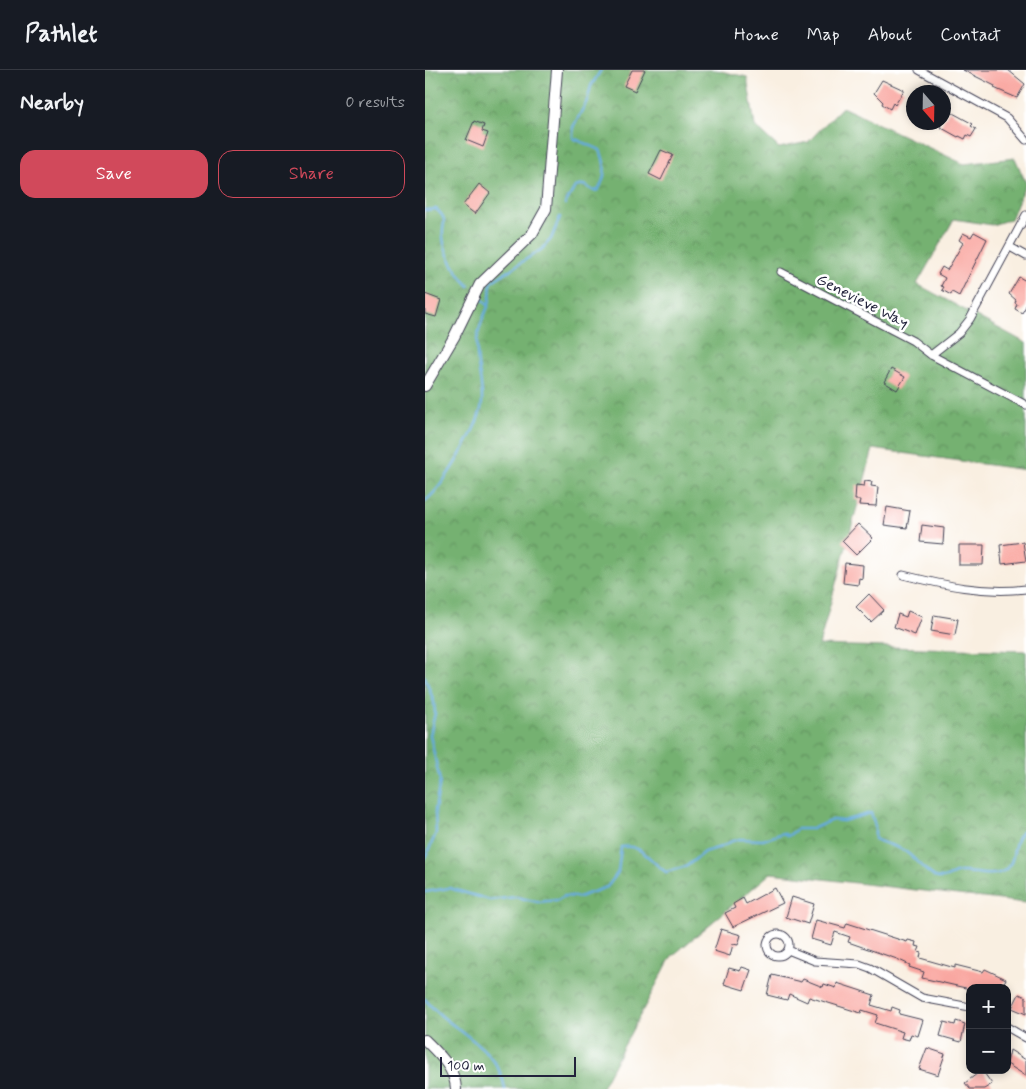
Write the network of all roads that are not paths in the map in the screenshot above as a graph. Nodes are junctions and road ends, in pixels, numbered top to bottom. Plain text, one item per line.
1 (557, 70) edge
2 (919, 70) edge
3 (1026, 140) edge
4 (1026, 215) edge
5 (1010, 247) junction
6 (1026, 256) edge
7 (781, 272) dead end
8 (931, 355) junction
9 (425, 386) edge
10 (1026, 404) edge
11 (903, 576) dead end
12 (1026, 589) edge
13 (788, 950) dead end
14 (966, 1006) edge
15 (1010, 1029) edge
16 (1026, 1038) edge
17 (425, 1040) edge
18 (456, 1089) edge

1 - 9 street
2 - 3 street
4 - 5 street
5 - 6 street
5 - 8 street
7 - 8 street, Genevieve Way
8 - 10 street, Genevieve Way
11 - 12 street
13 - 14 street
15 - 16 street
17 - 18 street

